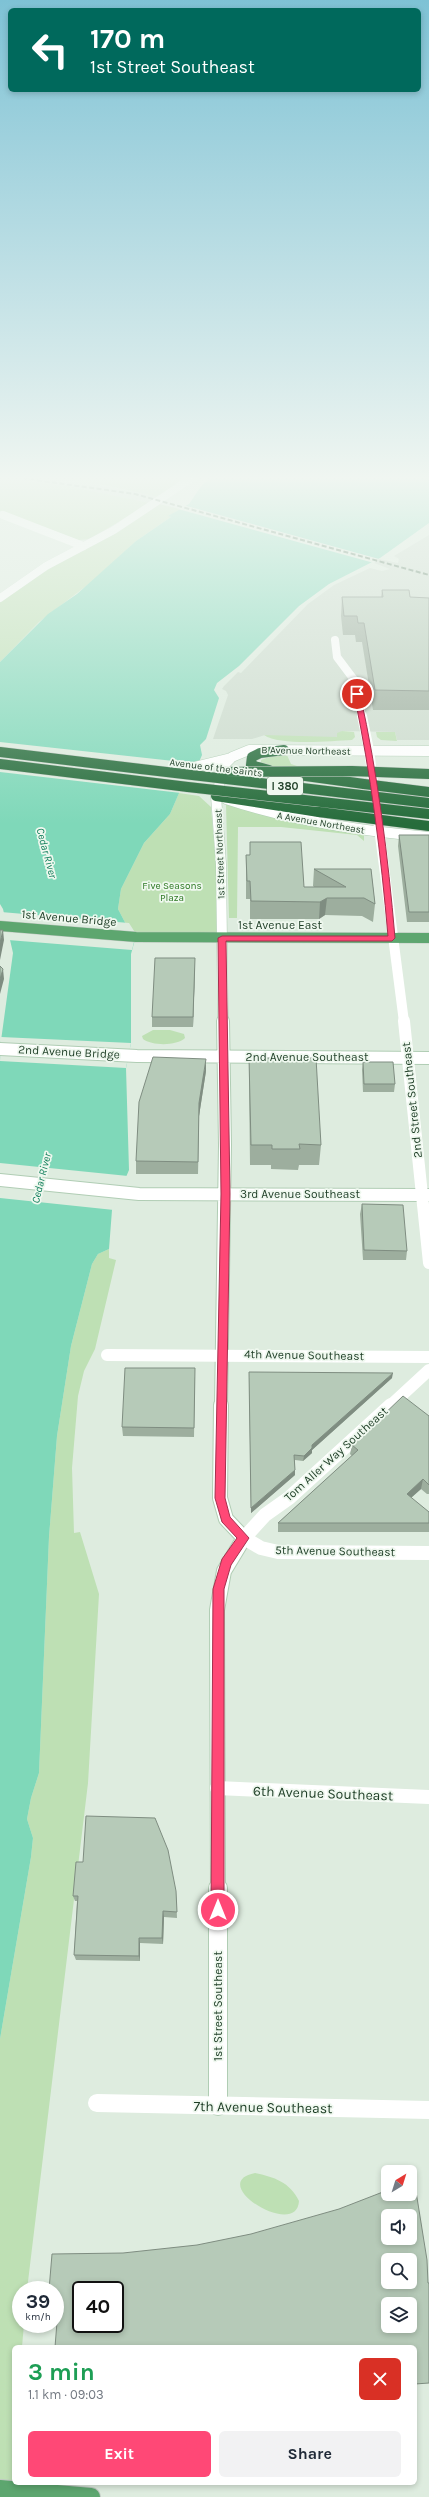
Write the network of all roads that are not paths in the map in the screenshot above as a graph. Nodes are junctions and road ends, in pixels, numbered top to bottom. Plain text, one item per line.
1 (11, 591) edge
2 (0, 598) edge
3 (335, 640) dead end
4 (284, 750) junction
5 (369, 750) junction
6 (429, 751) edge
7 (0, 752) edge
8 (232, 757) junction
9 (0, 765) edge
10 (190, 768) dead end
11 (142, 769) junction
12 (222, 770) junction
13 (429, 774) edge
14 (317, 778) junction
15 (429, 792) edge
16 (216, 796) junction
17 (429, 803) edge
18 (429, 814) edge
19 (429, 826) edge
20 (380, 833) junction
21 (429, 836) edge
22 (0, 926) edge
23 (136, 936) joint
24 (222, 938) junction
25 (392, 938) junction
26 (427, 938) edge
27 (0, 1049) edge
28 (133, 1056) joint
29 (224, 1057) junction
30 (408, 1058) junction
31 (429, 1058) edge
32 (0, 1180) edge
33 (225, 1194) junction
34 (425, 1195) edge
35 (429, 1263) edge
36 (107, 1355) dead end
37 (222, 1356) junction
38 (429, 1357) edge
39 (429, 1370) edge
40 (244, 1538) junction
41 (429, 1553) edge
42 (217, 1788) junction
43 (429, 1797) edge
44 (97, 2103) dead end
45 (218, 2106) junction
46 (429, 2110) edge
47 (0, 2489) edge
48 (91, 2497) edge

1 - 2 street
3 - 5 street, 2nd Street Southeast
4 - 5 street, B Avenue Northeast
4 - 8 street, B Avenue Northeast
4 - 14 highway
5 - 6 street, B Avenue Northeast
5 - 20 street, 2nd Street Southeast
7 - 11 highway, Avenue of the Saints / I 380
8 - 10 street, B Avenue Northeast
8 - 12 street
9 - 18 highway, Avenue of the Saints / I 380, bridge
11 - 13 highway, bridge
11 - 17 highway, Avenue of the Saints / I 380, bridge
12 - 14 highway
12 - 16 street, 1st Street Northeast
14 - 15 highway, bridge
16 - 19 highway, bridge
16 - 20 street, A Avenue Northeast
16 - 24 street, 1st Street Northeast
20 - 21 street, A Avenue Northeast
20 - 25 street, 2nd Street Southeast
22 - 23 main road, 1st Avenue Bridge
23 - 24 main road, 1st Avenue East
24 - 25 main road, 1st Avenue East
24 - 29 street
25 - 26 main road, 1st Avenue East
25 - 30 street, 2nd Street Southeast
27 - 28 street, 2nd Avenue Bridge
28 - 29 street, 2nd Avenue Southeast
29 - 30 street, 2nd Avenue Southeast
29 - 33 street
30 - 31 street, 2nd Avenue Southeast
30 - 34 street, 2nd Street Southeast
32 - 33 street, 3rd Avenue Southeast
33 - 34 street, 3rd Avenue Southeast
33 - 37 street
34 - 35 street, 2nd Street Southeast
36 - 37 street, 4th Avenue Southeast
37 - 38 street, 4th Avenue Southeast
37 - 40 street
39 - 40 street, Tom Aller Way Southeast
40 - 41 street, 5th Avenue Southeast
40 - 42 street, 1st Street Southeast
42 - 43 street, 6th Avenue Southeast
42 - 45 street, 1st Street Southeast
44 - 45 street, 7th Avenue Southeast
45 - 46 street, 7th Avenue Southeast
47 - 48 main road

